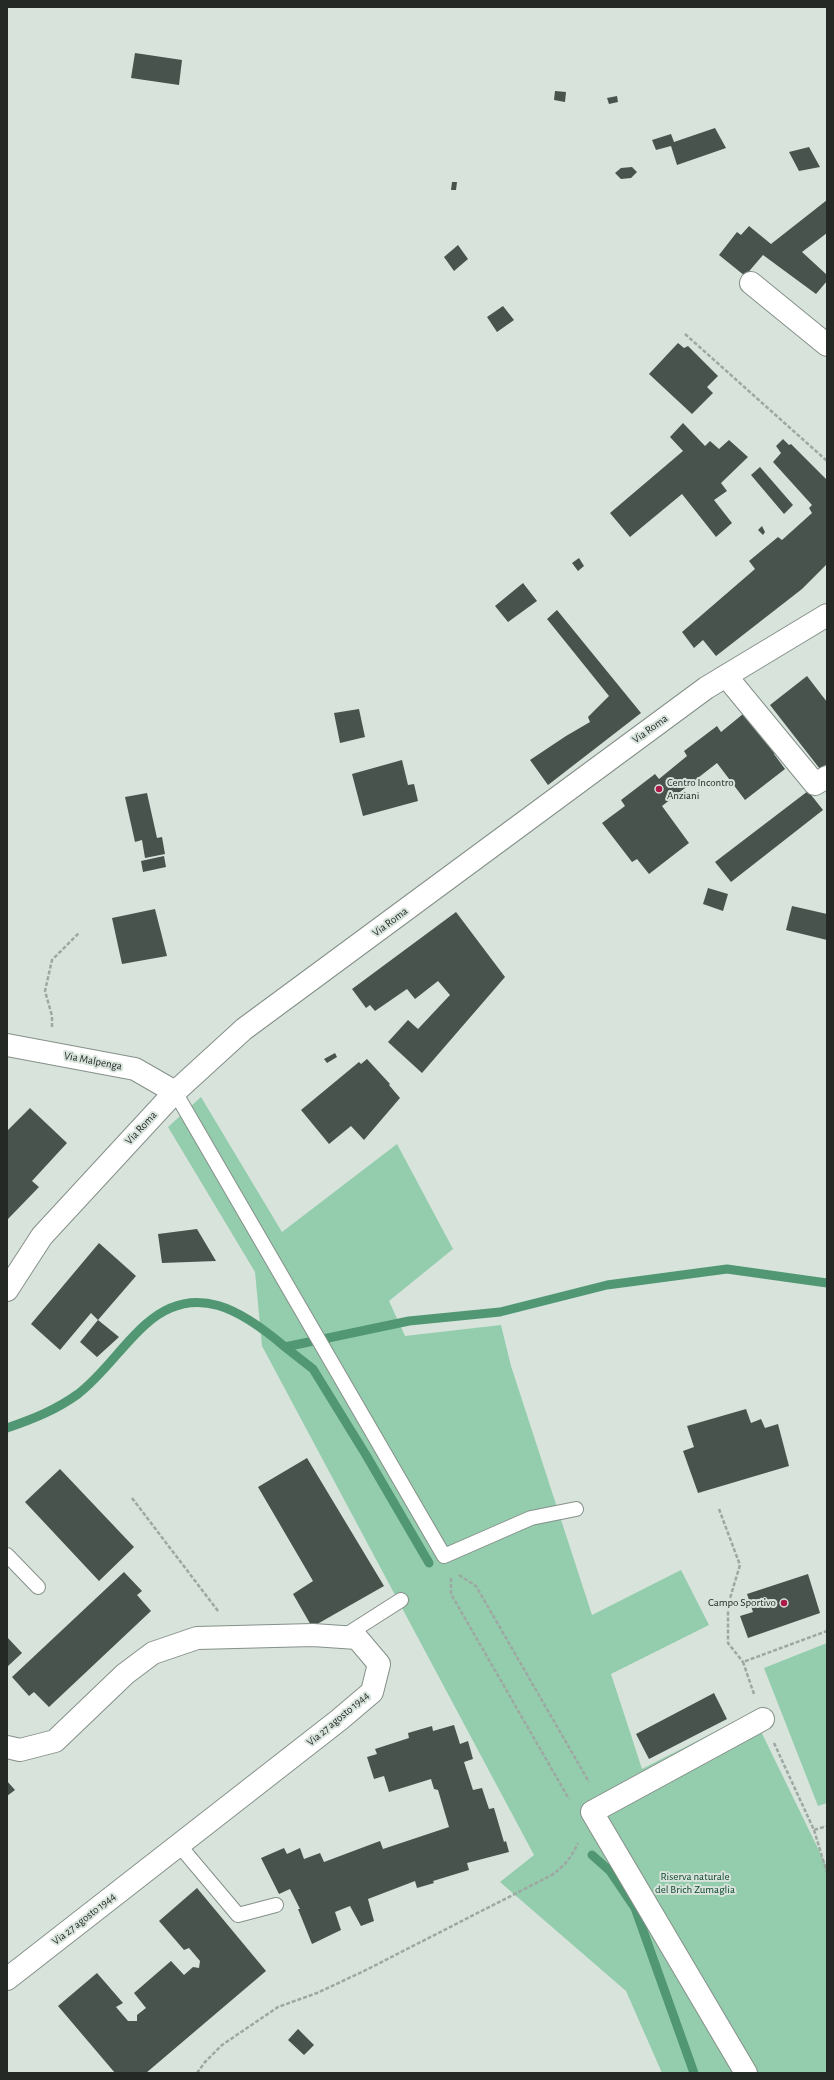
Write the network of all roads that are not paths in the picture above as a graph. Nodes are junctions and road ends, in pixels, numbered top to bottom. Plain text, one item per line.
1 (751, 283) dead end
2 (827, 345) edge
3 (827, 615) edge
4 (726, 676) junction
5 (827, 777) edge
6 (7, 1045) edge
7 (175, 1092) junction
8 (7, 1290) edge
9 (576, 1509) dead end
10 (7, 1555) edge
11 (38, 1587) dead end
12 (400, 1600) dead end
13 (343, 1637) junction
14 (763, 1718) dead end
15 (7, 1747) edge
16 (179, 1845) junction
17 (276, 1905) dead end
18 (7, 1979) edge
19 (746, 2073) edge

1 - 2 street
3 - 4 street, Via Roma
4 - 5 street
4 - 7 street, Via Roma
6 - 7 street, Via Malpenga
7 - 8 street, Via Roma
7 - 9 lane
10 - 11 lane
12 - 13 lane
13 - 15 street, Via 27 agosto 1944
13 - 16 street, Via 27 agosto 1944
14 - 19 street
16 - 17 lane
16 - 18 street, Via 27 agosto 1944

